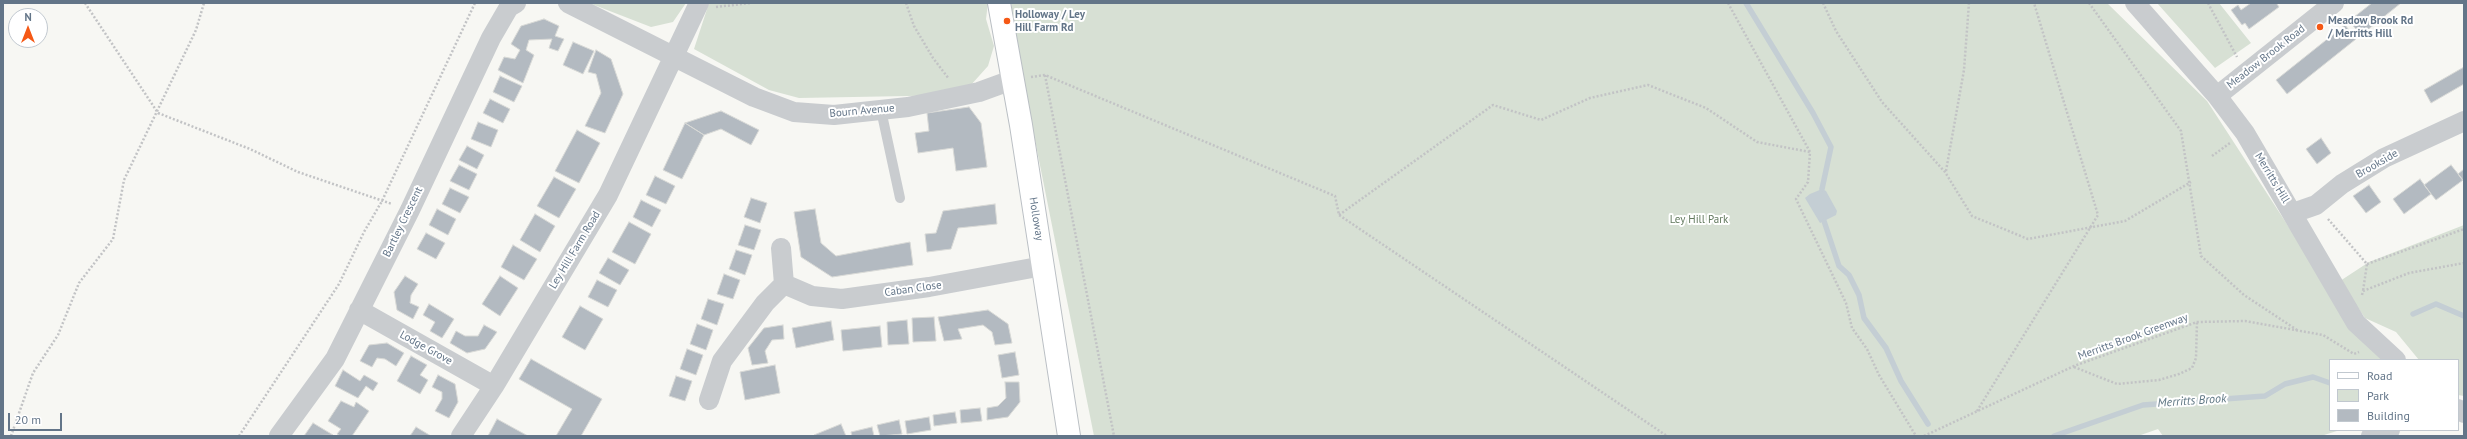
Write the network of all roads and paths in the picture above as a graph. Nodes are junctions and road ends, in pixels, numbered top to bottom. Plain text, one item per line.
1 (85, 3) edge
2 (204, 3) edge
3 (475, 3) edge
4 (516, 3) edge
5 (568, 3) edge
6 (751, 3) edge
7 (906, 3) edge
8 (999, 3) edge
9 (1728, 3) edge
10 (1823, 3) edge
11 (1969, 3) edge
12 (2034, 3) edge
13 (2089, 3) edge
14 (2135, 3) edge
15 (2208, 3) edge
16 (2334, 3) edge
17 (697, 6) edge
18 (2232, 46) dead end
19 (673, 56) junction
20 (1045, 75) junction
21 (1012, 80) junction
22 (962, 95) junction
23 (2217, 96) junction
24 (881, 110) junction
25 (157, 111) junction
26 (2464, 121) edge
27 (1810, 152) junction
28 (1945, 172) junction
29 (2191, 182) junction
30 (900, 198) dead end
31 (382, 201) junction
32 (2316, 205) junction
33 (410, 210) junction
34 (2293, 213) junction
35 (1338, 215) junction
36 (2090, 228) junction
37 (2464, 229) edge
38 (781, 248) dead end
39 (2464, 263) edge
40 (2367, 264) junction
41 (1043, 266) junction
42 (784, 284) junction
43 (2363, 291) junction
44 (359, 310) junction
45 (2197, 322) junction
46 (2361, 328) junction
47 (2298, 331) junction
48 (2378, 343) junction
49 (2395, 359) edge
50 (2074, 366) junction
51 (494, 386) junction
52 (709, 400) dead end
53 (1977, 411) junction
54 (2387, 431) edge
55 (11, 436) edge
56 (239, 436) edge
57 (279, 436) edge
58 (461, 436) edge
59 (1068, 436) edge
60 (1114, 436) edge
61 (1667, 436) edge
62 (1916, 436) edge
63 (1924, 436) edge
64 (2371, 436) edge

1 - 25 path
2 - 25 path
3 - 31 path
4 - 33 street, Bartley Crescent
5 - 19 street
6 - 17 path
7 - 22 path
8 - 21 street, Holloway
9 - 27 path
10 - 28 path
11 - 28 path
12 - 36 path
13 - 29 path
14 - 23 street, Merritts Hill
15 - 18 path
16 - 23 street, Meadow Brook Road
17 - 19 street, Ley Hill Farm Road
19 - 24 street, Bourn Avenue
19 - 51 street, Ley Hill Farm Road
20 - 21 path
20 - 35 path
20 - 60 path
21 - 22 street, Bourn Avenue
21 - 41 street, Holloway
22 - 24 street, Bourn Avenue
23 - 34 street, Merritts Hill
24 - 30 lane
25 - 31 path
25 - 55 path
26 - 32 street, Brookside
27 - 35 path
27 - 62 path
28 - 36 path
29 - 36 path
29 - 47 path
31 - 33 path
31 - 56 path
32 - 34 street, Brookside
32 - 40 path
33 - 44 street, Bartley Crescent
34 - 46 street, Merritts Hill
35 - 61 path
36 - 53 path
37 - 40 path
38 - 42 street
39 - 43 path
40 - 43 path
41 - 42 street, Caban Close
41 - 59 street, Holloway
42 - 52 street
43 - 46 path
44 - 51 street, Lodge Grove
44 - 57 street, Bartley Crescent
45 - 47 path, Merritts Brook Greenway
45 - 50 path, Merritts Brook Greenway
45 - 50 path
46 - 48 street, Merritts Hill
47 - 48 path, Merritts Brook Greenway
48 - 49 street, Merritts Hill
50 - 53 path, Merritts Brook Greenway
51 - 58 street, Ley Hill Farm Road
53 - 63 path, Merritts Brook Greenway
54 - 64 street

